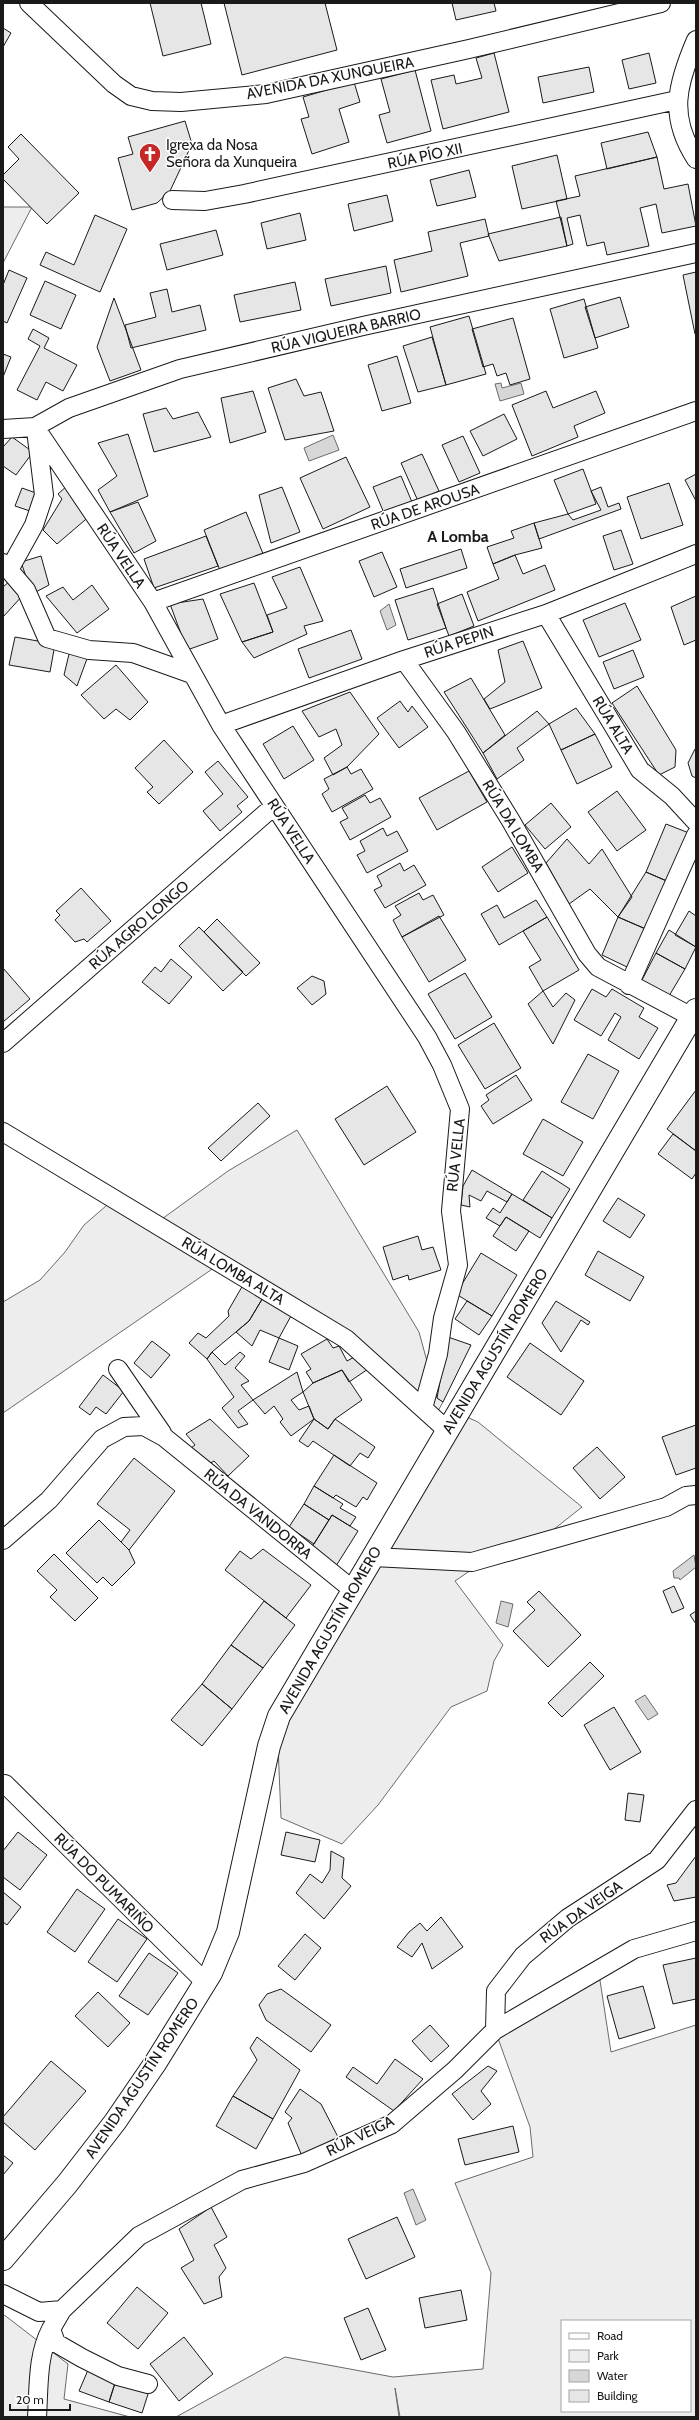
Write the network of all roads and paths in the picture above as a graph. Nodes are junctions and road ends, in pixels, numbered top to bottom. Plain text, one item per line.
1 (29, 3) edge
2 (661, 3) edge
3 (696, 40) edge
4 (688, 80) edge
5 (677, 100) junction
6 (696, 159) edge
7 (172, 200) dead end
8 (696, 253) edge
9 (696, 411) edge
10 (35, 427) junction
11 (3, 429) edge
12 (696, 554) edge
13 (6, 566) edge
14 (153, 602) junction
15 (546, 614) junction
16 (404, 660) junction
17 (192, 674) junction
18 (221, 725) junction
19 (274, 806) junction
20 (696, 822) edge
21 (696, 835) edge
22 (629, 985) junction
23 (694, 1013) edge
24 (3, 1043) edge
25 (3, 1132) edge
26 (118, 1369) dead end
27 (423, 1408) junction
28 (448, 1431) junction
29 (164, 1437) junction
30 (696, 1495) edge
31 (3, 1540) edge
32 (372, 1557) junction
33 (353, 1590) junction
34 (3, 1787) edge
35 (696, 1810) edge
36 (696, 1931) edge
37 (206, 1983) junction
38 (495, 2030) junction
39 (3, 2259) edge
40 (3, 2294) edge
41 (62, 2310) junction
42 (51, 2329) junction
43 (148, 2384) dead end
44 (38, 2417) edge

1 - 2 street, AVENIDA DA XUNQUEIRA
3 - 4 street
4 - 5 street
5 - 6 street
5 - 7 street, RÚA PÍO XII
8 - 10 street, RÚA VIQUEIRA BARRIO
9 - 14 street, RÚA DE AROUSA
10 - 11 street, RÚA VIQUEIRA BARRIO
10 - 13 street
10 - 14 street, RÚA VELLA
12 - 15 street, RÚA PEPIN
13 - 17 street
14 - 17 street, RÚA VELLA
15 - 16 street, RÚA PEPIN
15 - 20 street, RÚA ALTA
16 - 18 street, RÚA PEPIN
16 - 22 street, RÚA DA LOMBA
17 - 18 street, RÚA VELLA
18 - 19 street, RÚA VELLA
19 - 24 street, RÚA AGRO LONGO
19 - 27 street, RÚA VELLA
21 - 22 street
22 - 23 street, RÚA DA LOMBA
23 - 28 street, AVENIDA AGUSTÍN ROMERO
25 - 27 street, RÚA LOMBA ALTA
26 - 29 street, RÚA DA VANDORRA
27 - 28 street, RÚA LOMBA ALTA
28 - 32 street, AVENIDA AGUSTÍN ROMERO
29 - 31 street, RÚA DA VANDORRA
29 - 33 street, RÚA DA VANDORRA
30 - 32 street
32 - 33 street, AVENIDA AGUSTÍN ROMERO
33 - 37 street, AVENIDA AGUSTÍN ROMERO
34 - 37 street, RÚA DO PUMARIÑO
35 - 38 street, RÚA DA VEIGA
36 - 38 street, RÚA VEIGA
37 - 39 street, AVENIDA AGUSTÍN ROMERO
38 - 41 street, RÚA VEIGA
40 - 41 street
41 - 42 street, RÚA VEIGA
42 - 43 street
42 - 44 street, RÚA VEIGA

